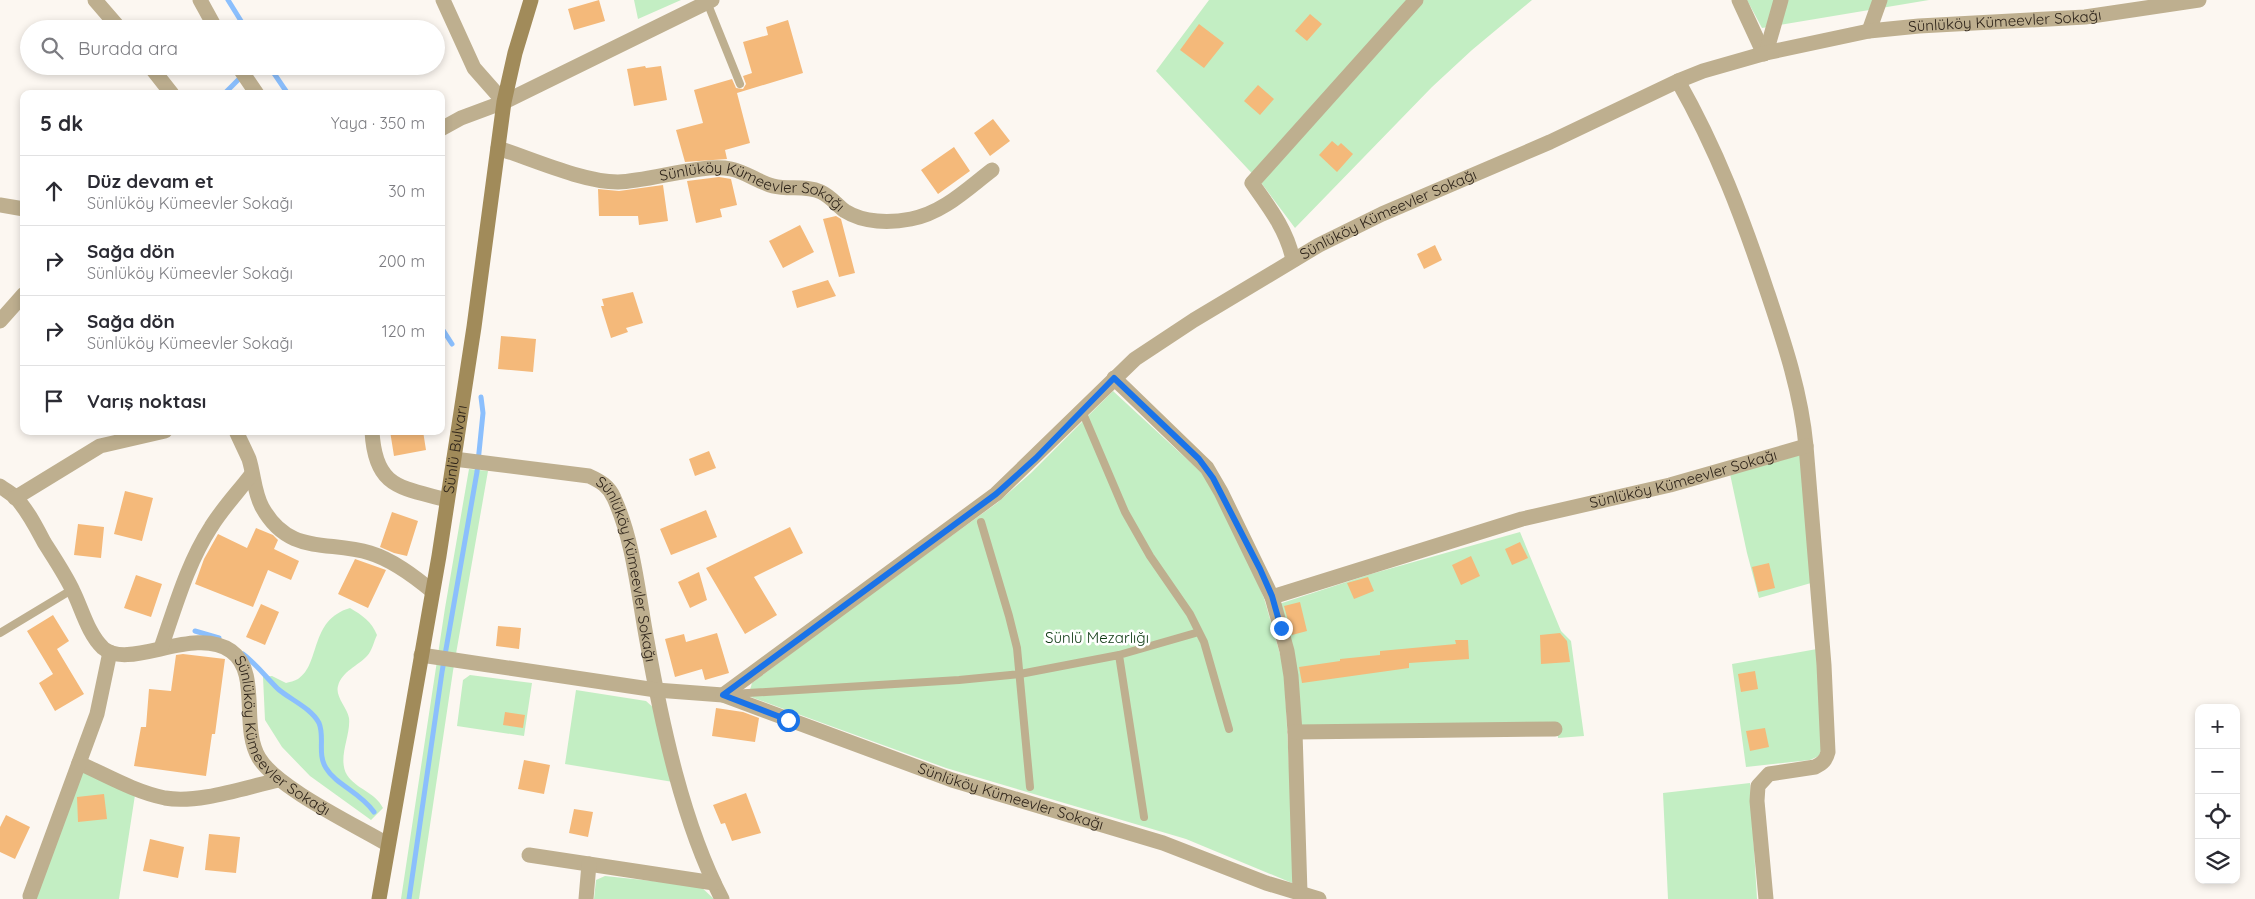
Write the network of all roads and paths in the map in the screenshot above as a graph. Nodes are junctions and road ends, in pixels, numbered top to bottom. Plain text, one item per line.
1 (95, 0) edge
2 (200, 0) edge
3 (443, 0) edge
4 (531, 0) edge
5 (1416, 0) edge
6 (1739, 0) edge
7 (1781, 0) edge
8 (1880, 0) edge
9 (2199, 0) edge
10 (709, 1) edge
11 (112, 20) edge
12 (211, 20) edge
13 (1869, 31) junction
14 (1765, 54) junction
15 (157, 75) edge
16 (244, 75) edge
17 (1678, 81) junction
18 (740, 84) dead end
19 (169, 90) edge
20 (255, 90) edge
21 (504, 102) junction
22 (445, 127) edge
23 (498, 148) junction
24 (992, 170) dead end
25 (0, 205) edge
26 (20, 208) edge
27 (1293, 260) junction
28 (20, 298) edge
29 (0, 321) edge
30 (1114, 378) junction
31 (1082, 411) junction
32 (148, 435) edge
33 (238, 435) edge
34 (372, 435) edge
35 (1806, 446) junction
36 (454, 459) junction
37 (251, 475) junction
38 (0, 486) edge
39 (16, 498) junction
40 (447, 500) junction
41 (981, 522) dead end
42 (73, 589) junction
43 (432, 591) junction
44 (1272, 596) junction
45 (1199, 632) junction
46 (0, 633) edge
47 (161, 648) junction
48 (110, 652) junction
49 (422, 655) junction
50 (1118, 655) junction
51 (1020, 674) junction
52 (656, 690) junction
53 (723, 695) junction
54 (1229, 729) dead end
55 (1555, 729) dead end
56 (1295, 732) junction
57 (79, 763) junction
58 (279, 780) junction
59 (1030, 786) dead end
60 (1144, 817) dead end
61 (387, 844) junction
62 (529, 855) dead end
63 (589, 864) junction
64 (714, 883) junction
65 (1300, 893) junction
66 (30, 896) dead end
67 (379, 899) edge
68 (586, 899) edge
69 (722, 899) edge
70 (1319, 899) edge
71 (1766, 899) edge

1 - 11 street
2 - 12 street
3 - 21 street
4 - 21 main road, Sünlü Bulvarı
5 - 27 street
6 - 14 street
7 - 14 street
8 - 13 street
9 - 13 street, Sünlüköy Kümeevler Sokağı
10 - 18 lane
10 - 21 street
13 - 14 street, Sünlüköy Kümeevler Sokağı
14 - 17 street, Sünlüköy Kümeevler Sokağı
15 - 19 street
16 - 20 street
17 - 27 street, Sünlüköy Kümeevler Sokağı
17 - 35 street
21 - 22 street
21 - 23 main road, Sünlü Bulvarı
23 - 24 street, Sünlüköy Kümeevler Sokağı
23 - 36 main road, Sünlü Bulvarı
25 - 26 street
27 - 30 street, Sünlüköy Kümeevler Sokağı
28 - 29 street
30 - 31 street, Sünlüköy Kümeevler Sokağı
30 - 44 street
31 - 45 lane
31 - 53 street, Sünlüköy Kümeevler Sokağı
32 - 39 street
33 - 37 street
34 - 40 street
35 - 44 street, Sünlüköy Kümeevler Sokağı
35 - 71 street
36 - 40 main road, Sünlü Bulvarı
36 - 52 street, Sünlüköy Kümeevler Sokağı
37 - 43 street
37 - 47 street
38 - 39 street
39 - 42 street
40 - 43 main road, Sünlü Bulvarı
41 - 51 lane
42 - 46 lane
42 - 48 street
43 - 49 main road, Sünlü Bulvarı
44 - 56 street
45 - 50 lane
45 - 54 lane
47 - 48 street, Sünlüköy Kümeevler Sokağı
47 - 58 street, Sünlüköy Kümeevler Sokağı
48 - 57 street
49 - 52 street, Sünlüköy Kümeevler Sokağı
49 - 61 main road, Sünlü Bulvarı
50 - 51 lane
50 - 60 lane
51 - 53 lane
51 - 59 lane
52 - 53 street, Sünlüköy Kümeevler Sokağı
52 - 64 street, Sünlüköy Kümeevler Sokağı
53 - 65 street, Sünlüköy Kümeevler Sokağı
55 - 56 street
56 - 65 street
57 - 58 street
57 - 66 street
58 - 61 street, Sünlüköy Kümeevler Sokağı
61 - 67 main road, Sünlü Bulvarı
62 - 63 street
63 - 64 street
63 - 68 street
64 - 69 street, Sünlüköy Kümeevler Sokağı
65 - 70 street, Sünlüköy Kümeevler Sokağı

